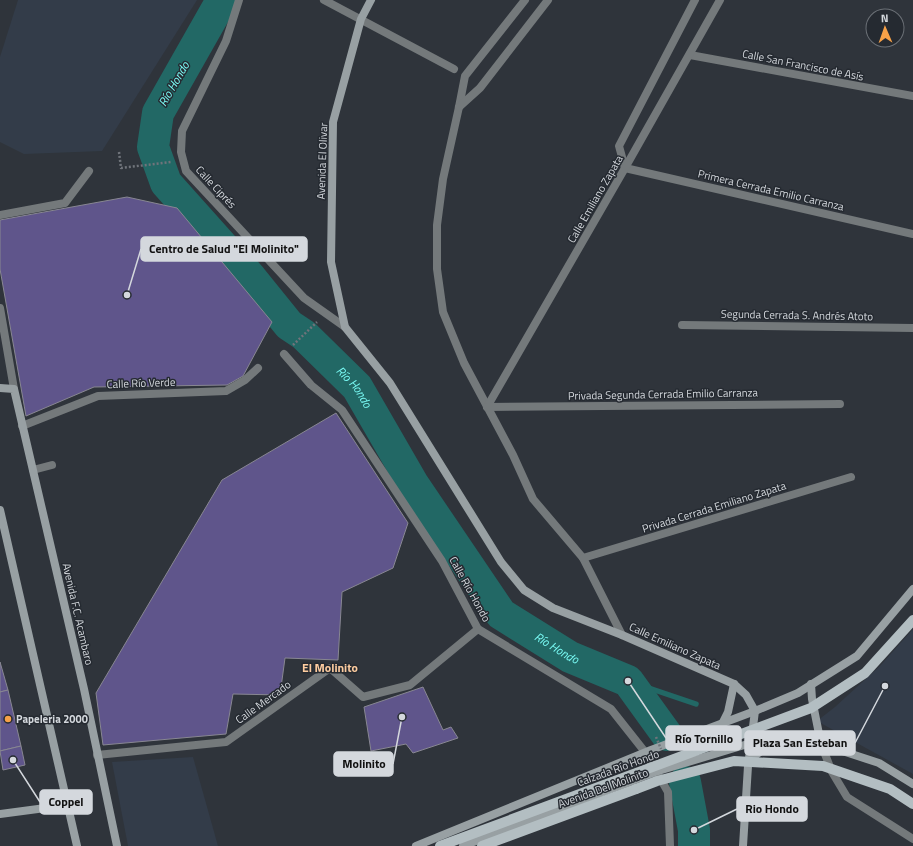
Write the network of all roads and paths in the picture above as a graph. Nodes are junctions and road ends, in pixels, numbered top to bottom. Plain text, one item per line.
1 (240, 0) edge
2 (324, 0) edge
3 (370, 0) edge
4 (525, 0) edge
5 (548, 0) edge
6 (695, 0) edge
7 (720, 0) edge
8 (360, 19) junction
9 (690, 54) junction
10 (454, 69) dead end
11 (913, 96) edge
12 (459, 107) junction
13 (119, 152) dead end
14 (171, 162) dead end
15 (625, 168) junction
16 (89, 171) dead end
17 (0, 215) edge
18 (913, 234) edge
19 (0, 308) edge
20 (317, 322) dead end
21 (682, 325) dead end
22 (345, 327) junction
23 (913, 328) edge
24 (286, 352) joint
25 (258, 368) dead end
26 (0, 388) edge
27 (14, 389) junction
28 (840, 404) dead end
29 (486, 407) junction
30 (22, 426) junction
31 (52, 465) dead end
32 (33, 470) junction
33 (851, 477) dead end
34 (0, 510) edge
35 (1, 521) edge
36 (583, 558) junction
37 (913, 589) edge
38 (913, 620) edge
39 (478, 629) junction
40 (622, 635) junction
41 (734, 684) junction
42 (811, 684) junction
43 (755, 711) junction
44 (723, 722) junction
45 (772, 742) junction
46 (751, 743) junction
47 (821, 744) junction
48 (645, 752) junction
49 (97, 755) junction
50 (748, 766) junction
51 (655, 772) junction
52 (913, 784) edge
53 (913, 804) edge
54 (68, 805) junction
55 (0, 814) edge
56 (913, 838) edge
57 (77, 846) edge
58 (116, 846) edge
59 (416, 846) edge
60 (440, 846) edge
61 (463, 846) edge
62 (482, 846) edge
63 (670, 846) edge
64 (743, 846) edge

1 - 22 street, Calle Ciprés
2 - 8 street
3 - 8 main road, Avenida El Olivar
4 - 12 street, Calle Emiliano Zapata
5 - 12 street
6 - 15 street
7 - 9 street, Calle Emiliano Zapata
8 - 10 street
8 - 22 main road, Avenida El Olivar
9 - 11 street, Calle San Francisco de Asís
9 - 15 street, Calle Emiliano Zapata
12 - 29 street, Calle Emiliano Zapata
13 - 14 path
15 - 18 street, Primera Cerrada Emilio Carranza
15 - 29 street, Calle Emiliano Zapata
16 - 17 street
19 - 27 street
20 - 24 path
21 - 23 street, Segunda Cerrada S. Andrés Atoto
22 - 40 main road
24 - 39 street, Calle Río Hondo
25 - 30 street, Calle Río Verde
26 - 27 main road
27 - 30 main road, Avenida F.C. Acambaro
28 - 29 street, Privada Segunda Cerrada Emilio Carranza
29 - 36 street, Calle Emiliano Zapata
30 - 32 main road, Avenida F.C. Acambaro
31 - 32 street
32 - 49 main road, Avenida F.C. Acambaro
33 - 36 street, Privada Cerrada Emiliano Zapata
34 - 35 main road
35 - 54 main road
36 - 40 street, Calle Emiliano Zapata
37 - 42 main road, Calzada Río Hondo
38 - 60 main road, Calzada Río Hondo, bridge
39 - 48 street, Calle Río Hondo
39 - 49 street, Calle Mercado
40 - 41 main road, Calle Emiliano Zapata
41 - 43 main road, Calle Emiliano Zapata
41 - 44 main road
42 - 43 main road, Calzada Río Hondo
42 - 47 main road
43 - 44 main road, Calzada Río Hondo
43 - 46 main road
44 - 48 main road, Calzada Río Hondo
45 - 46 main road, Calzada Río Hondo
45 - 47 main road, Calzada Río Hondo
45 - 50 main road
46 - 50 main road
46 - 51 main road, Calzada Río Hondo
47 - 52 main road, Calzada Río Hondo
47 - 56 street
48 - 51 street, Calle Río Hondo
48 - 59 main road, Calzada Río Hondo
49 - 58 main road, Avenida F.C. Acambaro
50 - 64 main road
51 - 61 main road, Calzada Río Hondo
51 - 63 street, Calle Río Hondo
53 - 62 main road, Avenida Del Molinito, bridge
54 - 55 main road
54 - 57 main road

